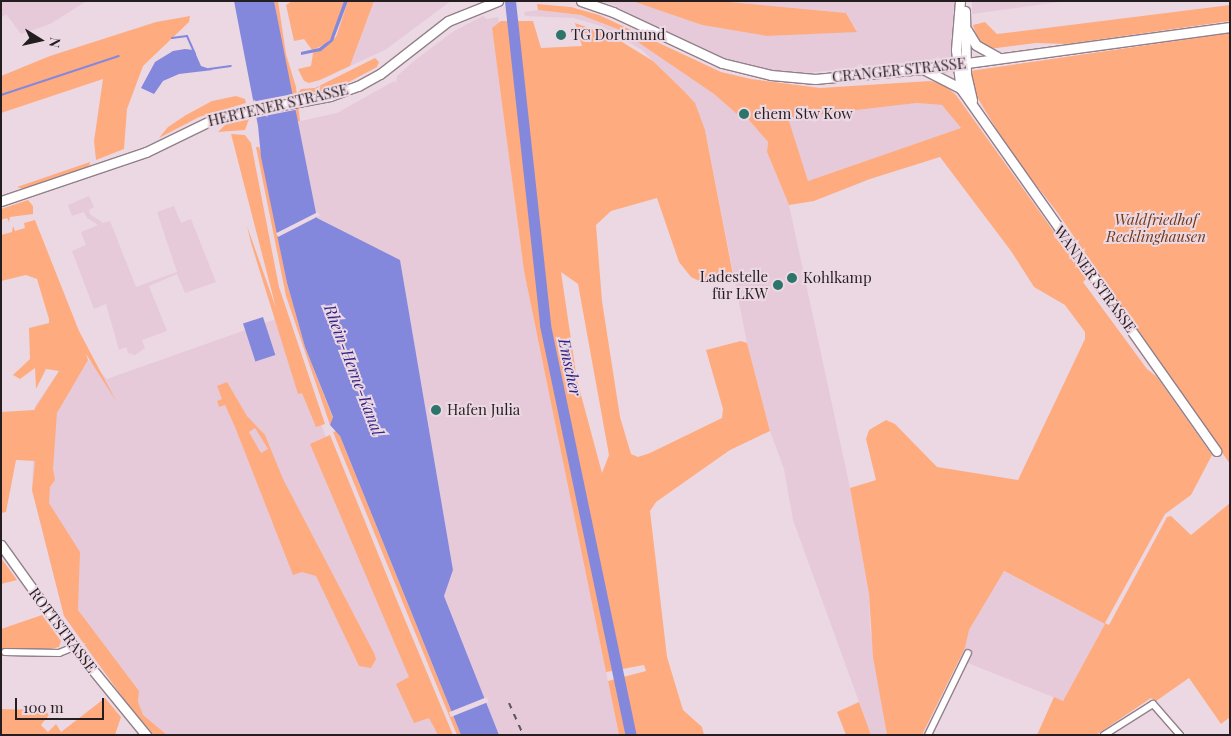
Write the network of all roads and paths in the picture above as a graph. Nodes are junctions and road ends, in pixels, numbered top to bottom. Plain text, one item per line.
1 (581, 1) edge
2 (960, 1) edge
3 (965, 1) edge
4 (497, 2) edge
5 (962, 16) junction
6 (962, 26) junction
7 (1230, 27) edge
8 (999, 58) junction
9 (966, 63) junction
10 (957, 64) junction
11 (923, 69) junction
12 (961, 89) junction
13 (974, 108) junction
14 (1, 201) edge
15 (1216, 450) dead end
16 (1, 545) edge
17 (74, 647) junction
18 (5, 652) dead end
19 (968, 653) dead end
20 (146, 735) edge
21 (928, 735) edge
22 (1104, 735) edge
23 (1180, 735) edge

1 - 11 main road, CRANGER STRASSE
2 - 5 main road
3 - 5 main road
4 - 14 main road, HERTENER STRASSE
5 - 6 main road
6 - 8 main road
6 - 9 main road, WANNER STRASSE
6 - 10 main road, WANNER STRASSE
7 - 8 main road, CRANGER STRASSE
8 - 9 main road, CRANGER STRASSE
9 - 10 main road, CRANGER STRASSE
9 - 13 main road, WANNER STRASSE
10 - 11 main road, CRANGER STRASSE
10 - 12 main road, WANNER STRASSE
11 - 12 main road
12 - 13 main road, WANNER STRASSE
13 - 15 main road, WANNER STRASSE
16 - 17 main road, ROTTSTRASSE
17 - 18 street
17 - 20 main road, ROTTSTRASSE
19 - 21 street
22 - 23 street

